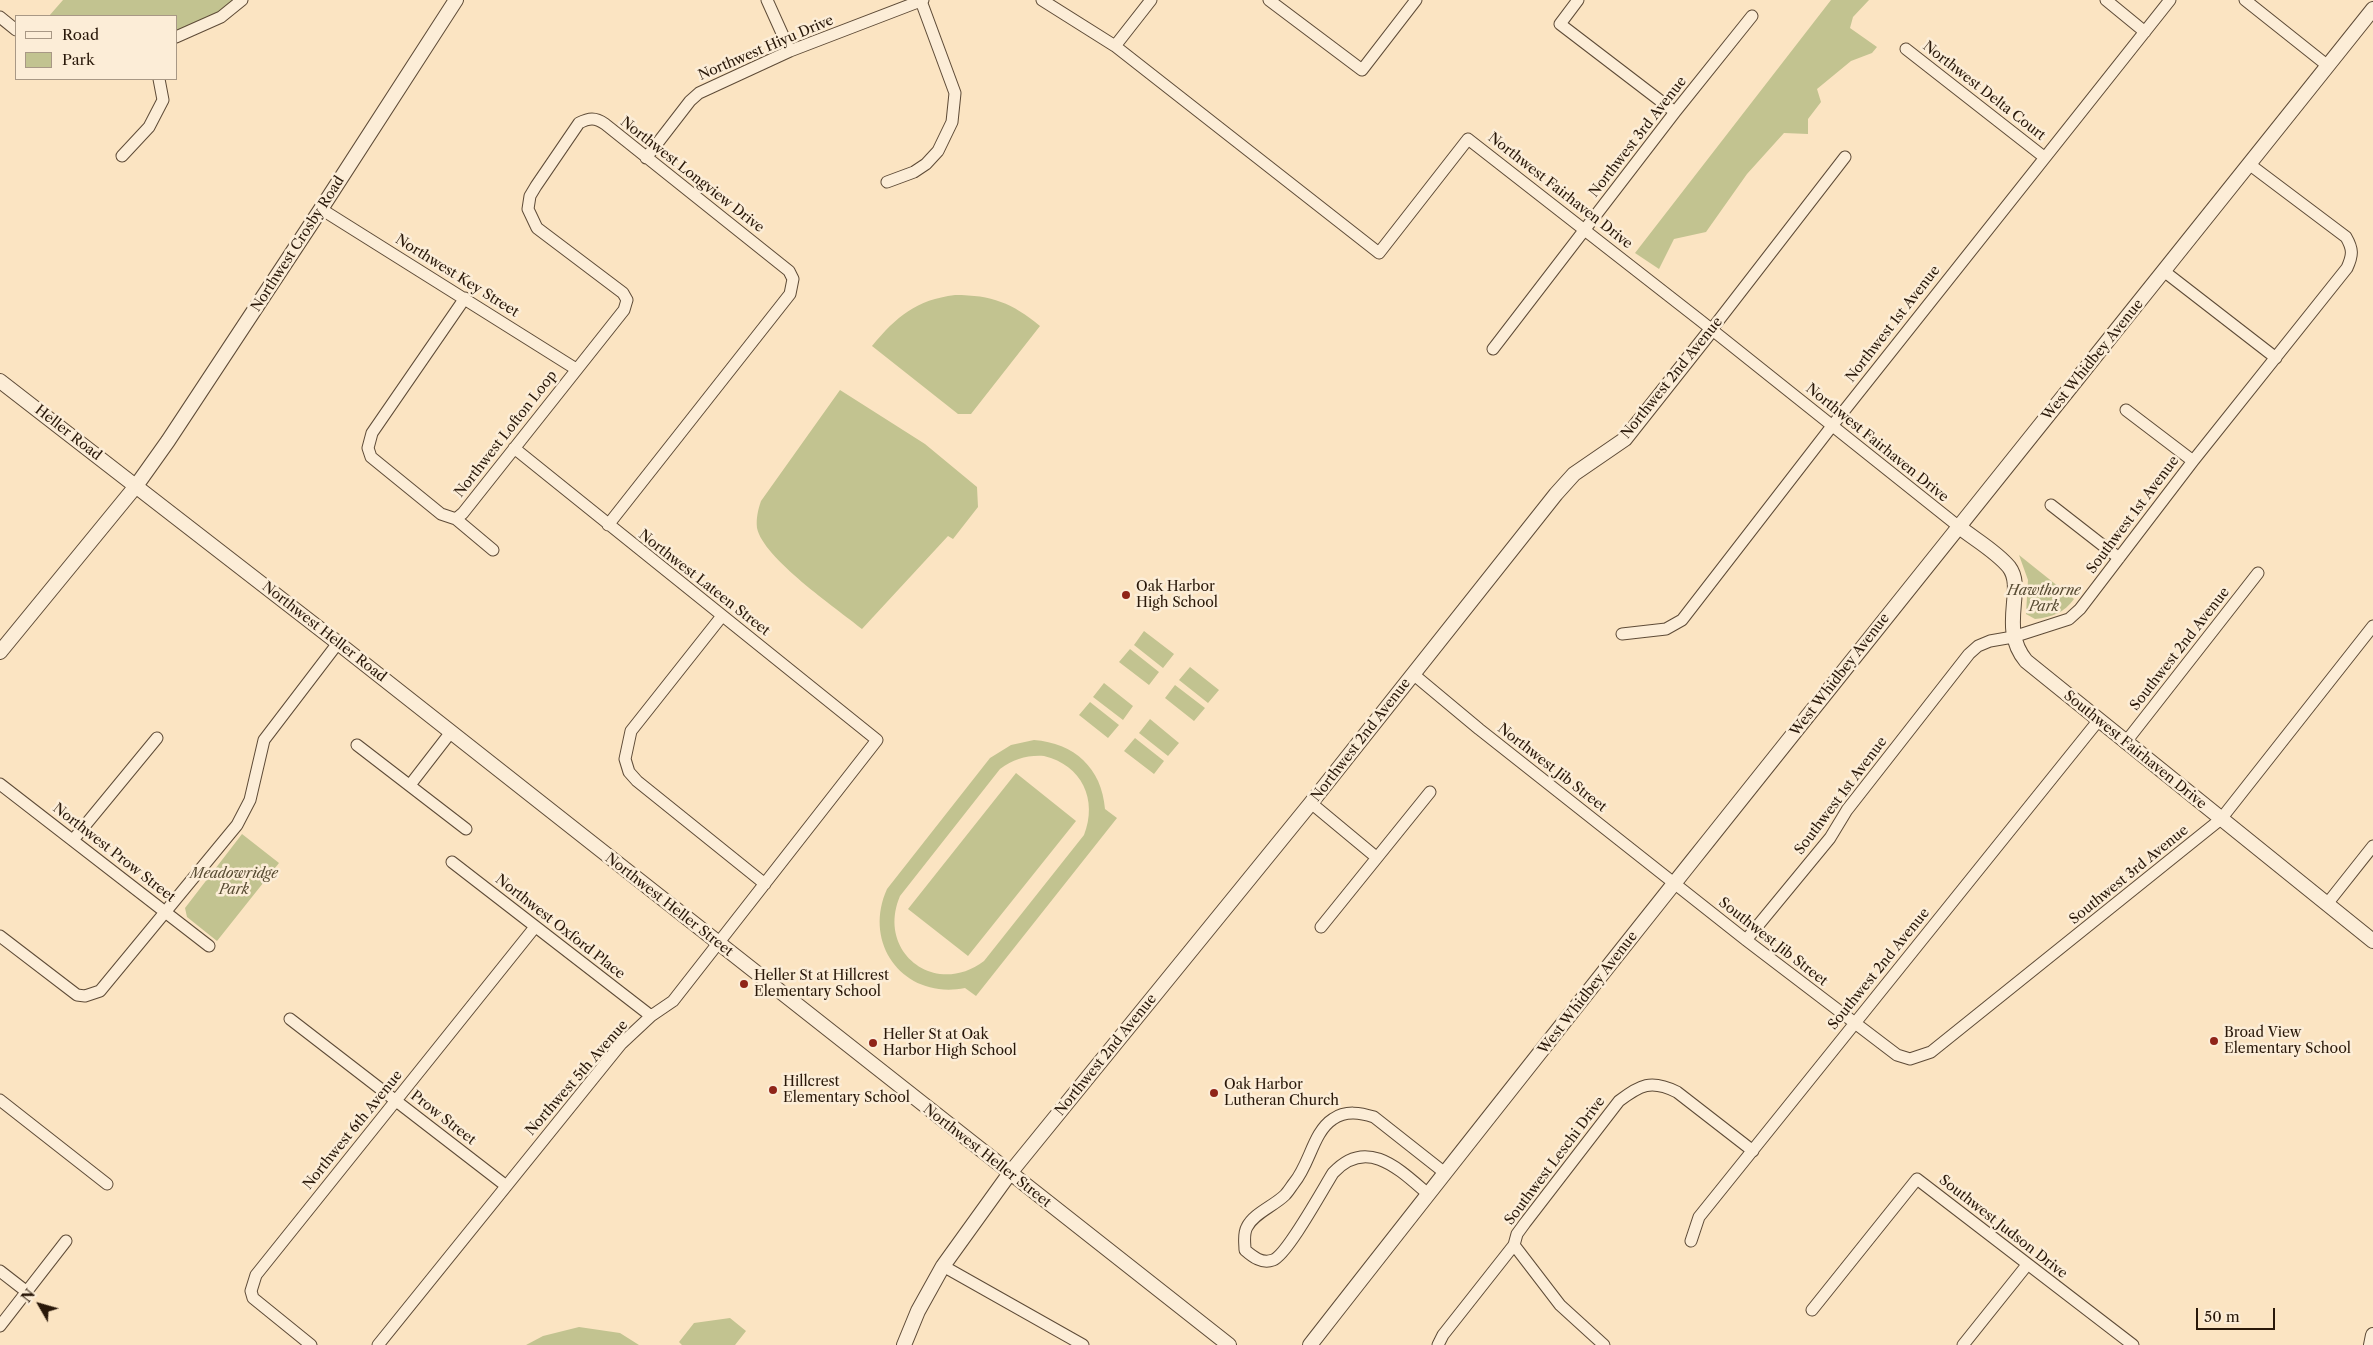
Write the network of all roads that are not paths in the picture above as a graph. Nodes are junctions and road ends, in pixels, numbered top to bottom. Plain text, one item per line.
1 (242, 0) edge
2 (456, 0) edge
3 (767, 0) edge
4 (922, 0) edge
5 (1042, 0) edge
6 (1151, 0) edge
7 (1270, 0) edge
8 (1416, 0) edge
9 (1578, 0) edge
10 (2106, 0) edge
11 (2170, 0) edge
12 (2245, 0) edge
13 (2373, 9) edge
14 (1752, 16) dead end
15 (0, 17) edge
16 (15, 29) edge
17 (2145, 32) junction
18 (178, 36) edge
19 (1115, 46) junction
20 (1906, 49) dead end
21 (790, 51) junction
22 (2328, 66) junction
23 (159, 80) edge
24 (1675, 112) junction
25 (122, 156) dead end
26 (1845, 157) dead end
27 (2044, 157) junction
28 (646, 158) junction
29 (2249, 164) junction
30 (887, 182) dead end
31 (322, 209) junction
32 (1586, 230) junction
33 (2165, 272) junction
34 (465, 298) junction
35 (1712, 329) junction
36 (1493, 349) dead end
37 (2276, 358) junction
38 (576, 369) junction
39 (0, 381) edge
40 (2126, 410) dead end
41 (1832, 426) junction
42 (514, 448) junction
43 (2193, 461) junction
44 (136, 486) junction
45 (2051, 505) dead end
46 (456, 519) junction
47 (608, 525) junction
48 (1958, 526) junction
49 (493, 550) dead end
50 (2119, 558) junction
51 (2258, 573) dead end
52 (722, 616) junction
53 (2373, 626) edge
54 (1622, 634) dead end
55 (2013, 637) junction
56 (338, 643) junction
57 (0, 652) edge
58 (1413, 674) junction
59 (2098, 721) junction
60 (451, 732) junction
61 (157, 738) dead end
62 (877, 740) joint
63 (2125, 743) junction
64 (356, 744) dead end
65 (511, 780) joint
66 (0, 784) edge
67 (410, 785) junction
68 (1430, 792) dead end
69 (1311, 803) junction
70 (2221, 819) junction
71 (466, 829) dead end
72 (73, 840) junction
73 (2373, 846) edge
74 (1376, 857) junction
75 (452, 862) dead end
76 (1674, 883) junction
77 (765, 884) junction
78 (2328, 904) junction
79 (165, 912) junction
80 (535, 927) junction
81 (1321, 927) dead end
82 (0, 936) edge
83 (1746, 940) junction
84 (2373, 941) edge
85 (718, 943) junction
86 (209, 946) dead end
87 (651, 1016) junction
88 (290, 1019) dead end
89 (1854, 1024) junction
90 (0, 1100) edge
91 (396, 1100) junction
92 (1753, 1151) junction
93 (1010, 1173) junction
94 (1445, 1173) junction
95 (108, 1184) dead end
96 (505, 1185) junction
97 (1428, 1194) junction
98 (66, 1241) dead end
99 (1691, 1241) dead end
100 (1514, 1246) junction
101 (2027, 1265) junction
102 (943, 1266) junction
103 (0, 1271) edge
104 (27, 1292) junction
105 (1812, 1310) dead end
106 (0, 1326) edge
107 (2373, 1336) edge
108 (311, 1345) edge
109 (378, 1345) edge
110 (904, 1345) edge
111 (1083, 1345) edge
112 (1229, 1345) edge
113 (1310, 1345) edge
114 (1438, 1345) edge
115 (1604, 1345) edge
116 (1963, 1345) edge
117 (2133, 1345) edge
118 (2371, 1345) edge

1 - 18 street
2 - 31 street, Northwest Crosby Road
3 - 21 street
4 - 21 street, Northwest Hiyu Drive
4 - 30 street
5 - 19 street, Northwest Fairhaven Drive
6 - 19 street
7 - 8 street
9 - 24 street
10 - 17 street
11 - 17 street, Northwest 1st Avenue
12 - 22 street
13 - 22 street, West Whidbey Avenue
14 - 24 street, Northwest 3rd Avenue
15 - 16 street
17 - 27 street, Northwest 1st Avenue
19 - 32 street, Northwest Fairhaven Drive
20 - 27 street, Northwest Delta Court
21 - 28 street, Northwest Hiyu Drive
22 - 29 street, West Whidbey Avenue
23 - 25 street
24 - 32 street, Northwest 3rd Avenue
26 - 35 street, Northwest 2nd Avenue
27 - 41 street, Northwest 1st Avenue
28 - 38 street, Northwest Longview Drive
28 - 47 street, Northwest Longview Drive
29 - 33 street, West Whidbey Avenue
29 - 37 street, Southwest 1st Avenue
31 - 34 street, Northwest Key Street
31 - 44 street, Northwest Crosby Road
32 - 35 street, Northwest Fairhaven Drive
32 - 36 street, Northwest 3rd Avenue
33 - 37 street
33 - 48 street, West Whidbey Avenue
34 - 38 street, Northwest Key Street
34 - 46 street, Northwest Lofton Loop
35 - 41 street, Northwest Fairhaven Drive
35 - 58 street, Northwest 2nd Avenue
37 - 43 street, Southwest 1st Avenue
38 - 42 street, Northwest Lofton Loop
39 - 44 street, Heller Road
40 - 43 street
41 - 48 street, Northwest Fairhaven Drive
41 - 54 street, Northwest 1st Avenue
42 - 46 street, Northwest Lofton Loop
42 - 47 street, Northwest Lateen Street
43 - 50 street, Southwest 1st Avenue
44 - 56 street, Northwest Heller Road
44 - 57 street, Northwest Crosby Road
45 - 50 street
46 - 49 street
47 - 52 street, Northwest Lateen Street
48 - 55 street, Southwest Fairhaven Drive
48 - 76 street, West Whidbey Avenue
50 - 55 street, Southwest 1st Avenue
51 - 63 street, Southwest 2nd Avenue
52 - 62 street, Northwest Lateen Street
52 - 77 street
53 - 70 street, Southwest 3rd Avenue
55 - 59 street, Southwest Fairhaven Drive
55 - 83 street, Southwest 1st Avenue
56 - 60 street, Northwest Heller Road
56 - 79 street
58 - 69 street, Northwest 2nd Avenue
58 - 76 street, Northwest Jib Street
59 - 63 street, Southwest Fairhaven Drive
59 - 89 street, Southwest 2nd Avenue
60 - 65 street, Northwest Heller Road
60 - 67 street
61 - 72 street
62 - 77 street, Northwest 5th Avenue
63 - 70 street, Southwest Fairhaven Drive
64 - 67 street
65 - 85 street, Northwest Heller Street
66 - 72 street, Northwest Prow Street
67 - 71 street
68 - 74 street
69 - 74 street
69 - 93 street, Northwest 2nd Avenue
70 - 78 street, Southwest Fairhaven Drive
70 - 89 street, Southwest 3rd Avenue
72 - 79 street, Northwest Prow Street
73 - 78 street
74 - 81 street
75 - 80 street, Northwest Oxford Place
76 - 83 street, Southwest Jib Street
76 - 94 street, West Whidbey Avenue
77 - 85 street, Northwest 5th Avenue
78 - 84 street, Southwest Fairhaven Drive
79 - 82 street
79 - 86 street, Northwest Prow Street
80 - 87 street, Northwest Oxford Place
80 - 91 street, Northwest 6th Avenue
83 - 89 street, Southwest Jib Street
85 - 87 street, Northwest 5th Avenue
85 - 93 street, Northwest Heller Street
87 - 96 street, Northwest 5th Avenue
88 - 91 street, Prow Street
89 - 92 street, Southwest 2nd Avenue
90 - 95 street
91 - 96 street, Prow Street
91 - 108 street, Northwest 6th Avenue
92 - 99 street, Southwest 2nd Avenue
92 - 100 street, Southwest Leschi Drive
93 - 102 street, Northwest 2nd Avenue
93 - 112 street, Northwest Heller Street
94 - 97 street, West Whidbey Avenue
94 - 97 street
96 - 109 street, Northwest 5th Avenue
97 - 113 street, West Whidbey Avenue
98 - 104 street
100 - 114 street, Southwest Leschi Drive
100 - 115 street
101 - 105 street, Southwest Judson Drive
101 - 116 street
101 - 117 street, Southwest Judson Drive
102 - 110 street, Northwest 2nd Avenue
102 - 111 street
103 - 104 street
104 - 106 street
107 - 118 street

